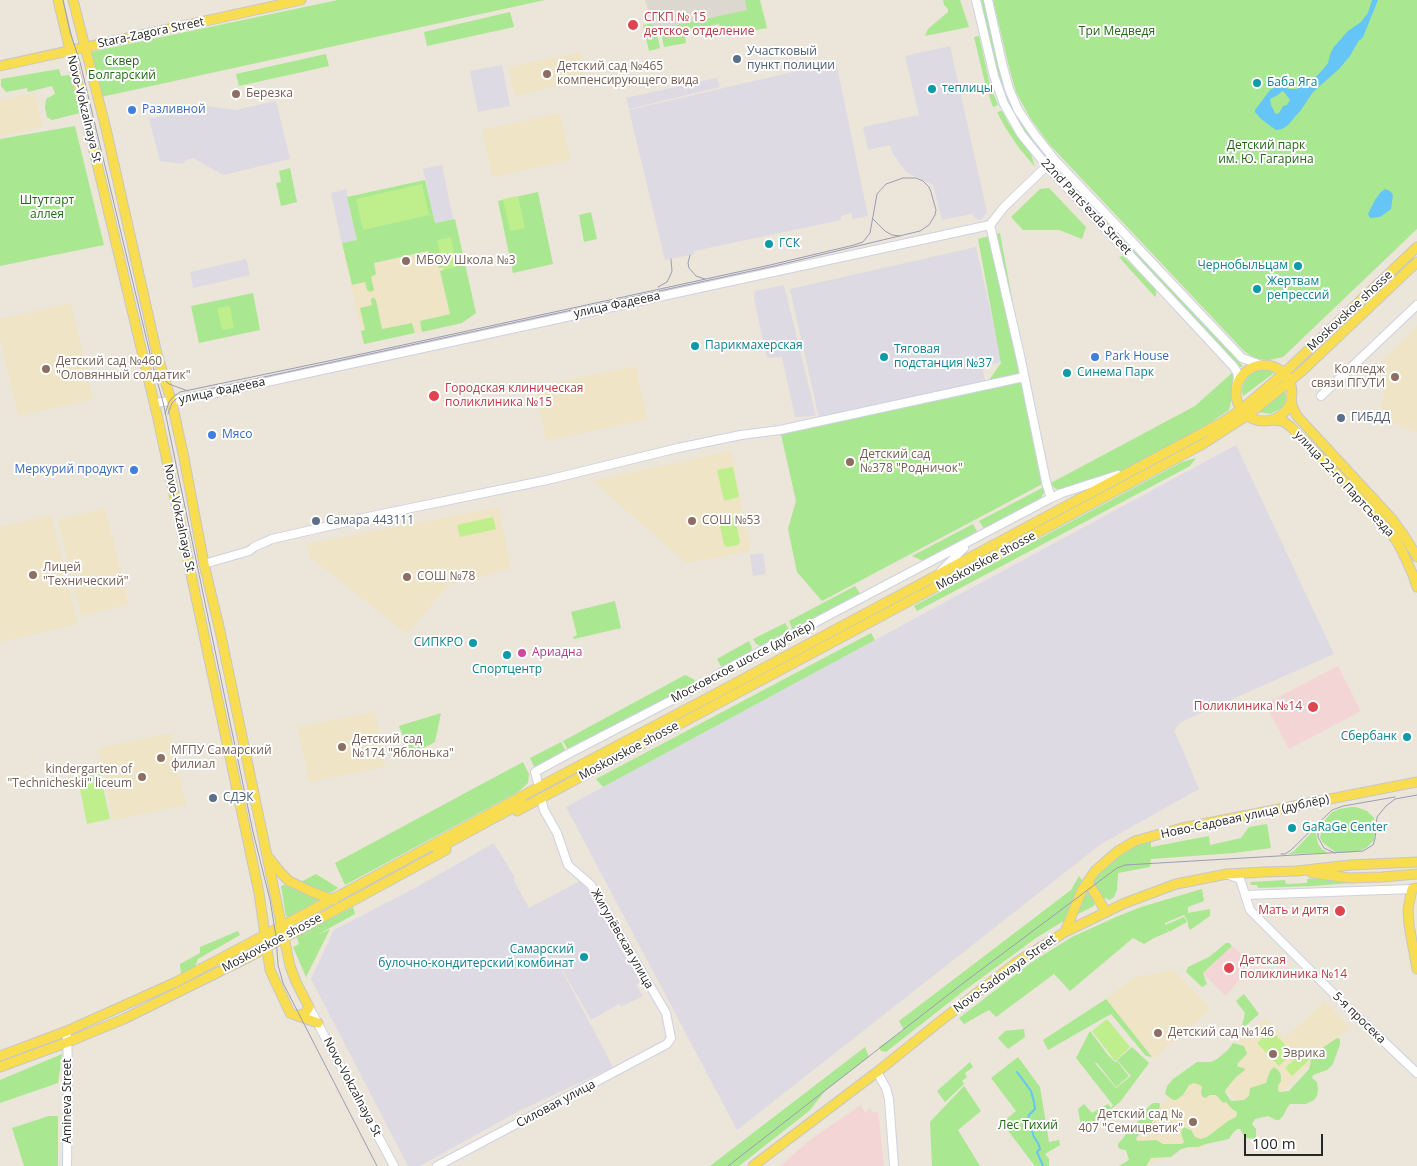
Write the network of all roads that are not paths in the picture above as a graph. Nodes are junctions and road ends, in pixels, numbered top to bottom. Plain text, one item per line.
1 (58, 0) edge
2 (73, 0) edge
3 (302, 0) edge
4 (976, 0) edge
5 (988, 0) edge
6 (85, 47) junction
7 (70, 50) junction
8 (0, 66) edge
9 (1054, 159) junction
10 (1047, 166) junction
11 (1085, 192) junction
12 (1077, 198) junction
13 (1097, 204) junction
14 (1089, 211) junction
15 (990, 225) junction
16 (1417, 247) edge
17 (1417, 255) edge
18 (1417, 262) edge
19 (1417, 304) edge
20 (1261, 365) junction
21 (1024, 377) junction
22 (1286, 377) junction
23 (1236, 388) junction
24 (1291, 394) junction
25 (1321, 396) dead end
26 (172, 401) junction
27 (154, 403) junction
28 (1245, 413) junction
29 (1272, 420) junction
30 (1151, 466) junction
31 (1131, 472) junction
32 (1051, 498) junction
33 (969, 543) junction
34 (1417, 557) edge
35 (204, 564) junction
36 (937, 575) junction
37 (1417, 587) edge
38 (924, 588) junction
39 (1417, 782) edge
40 (540, 792) junction
41 (266, 853) junction
42 (1417, 862) edge
43 (1297, 871) junction
44 (1228, 874) junction
45 (1417, 874) edge
46 (1088, 882) junction
47 (1414, 888) edge
48 (1245, 894) junction
49 (335, 901) junction
50 (1106, 912) junction
51 (283, 932) junction
52 (1065, 932) junction
53 (266, 941) junction
54 (1417, 969) edge
55 (309, 1007) junction
56 (298, 1016) junction
57 (318, 1023) junction
58 (671, 1038) joint
59 (67, 1039) junction
60 (0, 1056) edge
61 (0, 1061) edge
62 (0, 1067) edge
63 (877, 1072) junction
64 (1417, 1073) edge
65 (67, 1166) edge
66 (394, 1166) edge
67 (437, 1166) edge
68 (753, 1166) edge
69 (894, 1166) edge

1 - 7 main road, Novo-Vokzalnaya St
2 - 6 main road, Novo-Vokzalnaya St
3 - 6 main road, Stara-Zagora Street
4 - 10 street, 22nd Parts'ezda Street
5 - 9 street, 22nd Parts'ezda Street
6 - 7 main road, Stara-Zagora Street
6 - 26 main road, Novo-Vokzalnaya St
7 - 8 main road, Stara-Zagora Street
7 - 27 main road, Novo-Vokzalnaya St
9 - 10 street
9 - 11 street, 22nd Parts'ezda Street
10 - 12 street, 22nd Parts'ezda Street
10 - 15 street
11 - 12 street
11 - 13 street, 22nd Parts'ezda Street
12 - 14 street, 22nd Parts'ezda Street
13 - 14 street
13 - 20 street, 22nd Parts'ezda Street
14 - 23 street, 22nd Parts'ezda Street
15 - 21 street
15 - 26 street, улица Фадеева
16 - 22 main road, Moskovskoe shosse
17 - 22 main road, Moskovskoe shosse
18 - 22 main road, Moskovskoe shosse
19 - 25 street
20 - 22 main road
20 - 23 main road
21 - 32 street
21 - 35 street
22 - 24 main road
22 - 28 main road, Moskovskoe shosse
23 - 28 main road
24 - 29 main road
24 - 34 main road, улица 22-го Партсъезда
26 - 27 street, улица Фадеева
26 - 35 main road, Novo-Vokzalnaya St
27 - 53 main road, Novo-Vokzalnaya St
28 - 29 main road
28 - 30 main road, Moskovskoe shosse
28 - 31 main road, Moskovskoe shosse
28 - 40 main road, Moskovskoe shosse
29 - 37 main road, улица 22-го Партсъезда
30 - 31 street, Московское шоссе (дублёр)
30 - 38 main road, Moskovskoe shosse
31 - 32 street, Московское шоссе (дублёр)
31 - 36 main road, Moskovskoe shosse
32 - 33 street, Московское шоссе (дублёр)
33 - 36 street, Московское шоссе (дублёр)
33 - 40 street, Московское шоссе (дублёр)
35 - 41 main road, Novo-Vokzalnaya St
36 - 38 street, Московское шоссе (дублёр)
36 - 40 main road, Moskovskoe shosse
38 - 40 main road, Moskovskoe shosse
39 - 46 main road, Ново-Садовая улица (дублёр)
40 - 49 main road, Moskovskoe shosse
40 - 51 main road, Moskovskoe shosse
40 - 58 street, Жигулёвская улица
41 - 49 main road
41 - 51 main road, Novo-Vokzalnaya St
42 - 43 main road, Novo-Sadovaya Street
43 - 44 main road, Novo-Sadovaya Street
43 - 45 main road, Novo-Sadovaya Street
44 - 48 street, 5-я просека
44 - 50 main road, Novo-Sadovaya Street
46 - 50 main road
46 - 52 main road, Ново-Садовая улица (дублёр)
47 - 48 street
47 - 54 main road
48 - 64 street, 5-я просека
49 - 51 main road, Moskovskoe shosse
50 - 52 main road, Novo-Sadovaya Street
51 - 53 main road, Moskovskoe shosse
51 - 55 main road, Novo-Vokzalnaya St
52 - 63 main road, Novo-Sadovaya Street
53 - 56 main road, Novo-Vokzalnaya St
53 - 59 main road, Moskovskoe shosse
53 - 60 main road, Moskovskoe shosse
55 - 56 main road
55 - 57 street, Novo-Vokzalnaya St
56 - 57 main road
57 - 66 street, Novo-Vokzalnaya St
58 - 67 street, Силовая улица
59 - 61 main road, Moskovskoe shosse
59 - 62 main road, Moskovskoe shosse
59 - 65 street, Amineva Street
63 - 68 main road, Novo-Sadovaya Street
63 - 69 street

